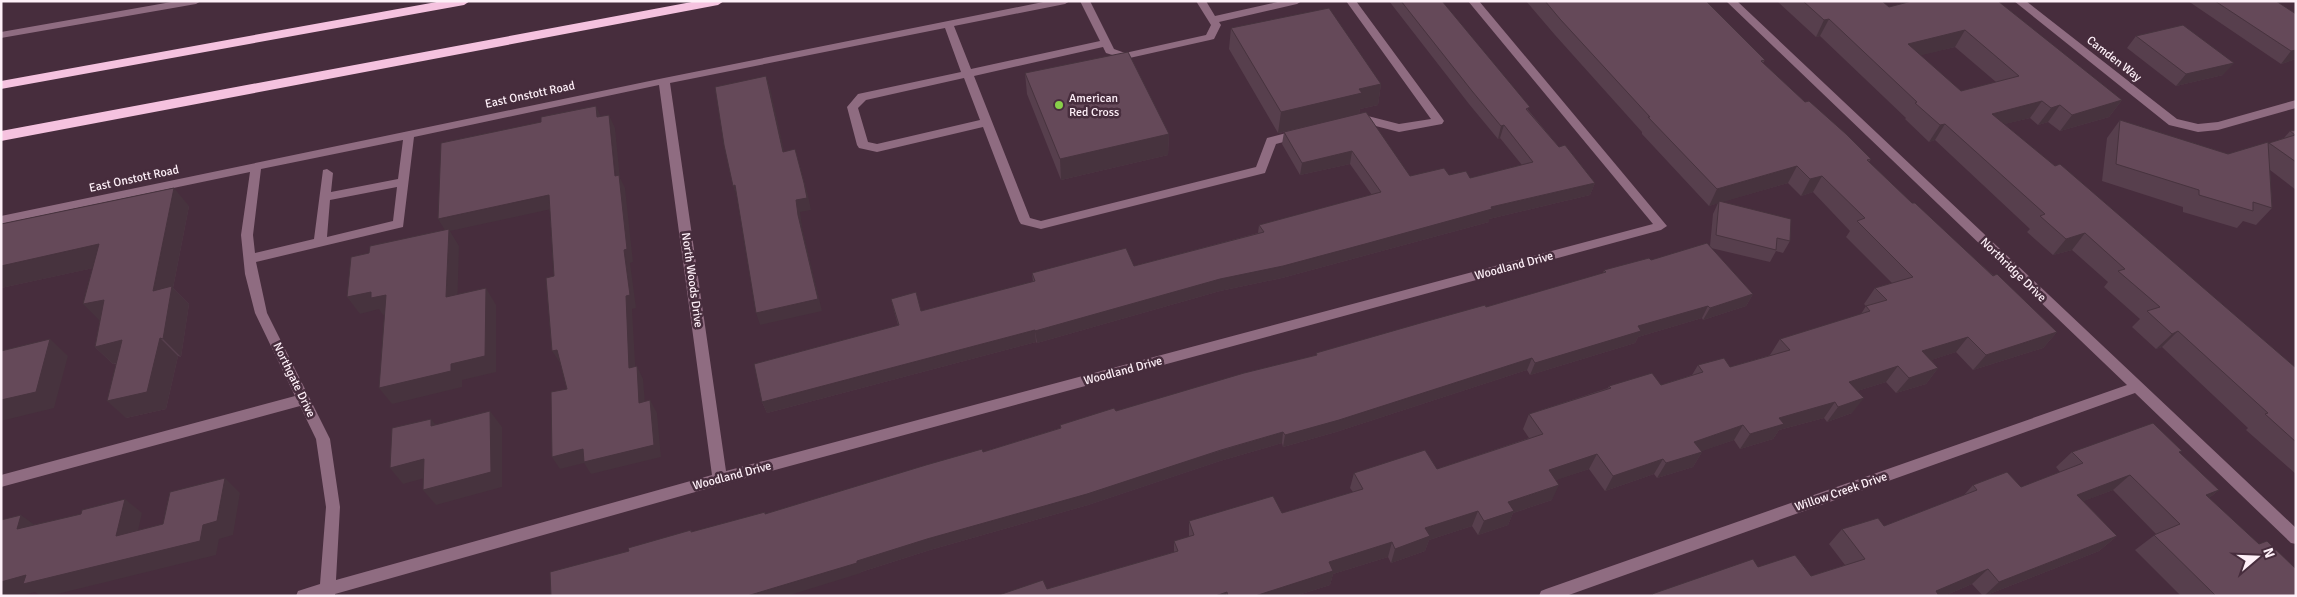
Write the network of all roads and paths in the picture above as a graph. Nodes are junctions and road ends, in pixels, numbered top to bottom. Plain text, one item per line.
1 (196, 1) edge
2 (464, 1) edge
3 (718, 1) edge
4 (1066, 1) edge
5 (1085, 1) edge
6 (1201, 1) edge
7 (1298, 1) edge
8 (1351, 1) edge
9 (1473, 1) edge
10 (1731, 1) edge
11 (2019, 1) edge
12 (1212, 20) junction
13 (948, 24) junction
14 (1, 35) edge
15 (1106, 43) junction
16 (967, 74) junction
17 (664, 80) junction
18 (1, 85) edge
19 (2296, 104) edge
20 (986, 122) junction
21 (1346, 123) edge
22 (1308, 132) edge
23 (409, 135) junction
24 (1, 136) edge
25 (256, 167) junction
26 (327, 173) dead end
27 (403, 182) junction
28 (324, 197) junction
29 (1, 220) edge
30 (320, 242) junction
31 (250, 259) junction
32 (2137, 387) junction
33 (304, 400) junction
34 (720, 479) junction
35 (1, 481) edge
36 (2296, 538) edge
37 (327, 592) edge
38 (303, 596) edge
39 (1546, 596) edge

1 - 14 street
2 - 18 highway
3 - 24 highway
4 - 13 street, East Onstott Road
5 - 15 street
6 - 12 street
7 - 12 street
8 - 21 street
9 - 34 street, Woodland Drive
10 - 32 street, Northridge Drive
11 - 19 street, Camden Way
12 - 15 street
13 - 16 street
13 - 17 street, East Onstott Road
15 - 16 street
16 - 20 street
16 - 20 street
17 - 23 street, East Onstott Road
17 - 34 street, North Woods Drive
20 - 22 street
23 - 25 street, East Onstott Road
23 - 27 street
25 - 29 street, East Onstott Road
25 - 31 street, Northgate Drive
26 - 28 street
27 - 28 street
27 - 30 street
28 - 30 street
30 - 31 street
31 - 33 street, Northgate Drive
32 - 36 street, Northridge Drive
32 - 39 street, Willow Creek Drive
33 - 35 street
33 - 37 street, Northgate Drive
34 - 37 street, Woodland Drive
37 - 38 street, Woodland Drive

